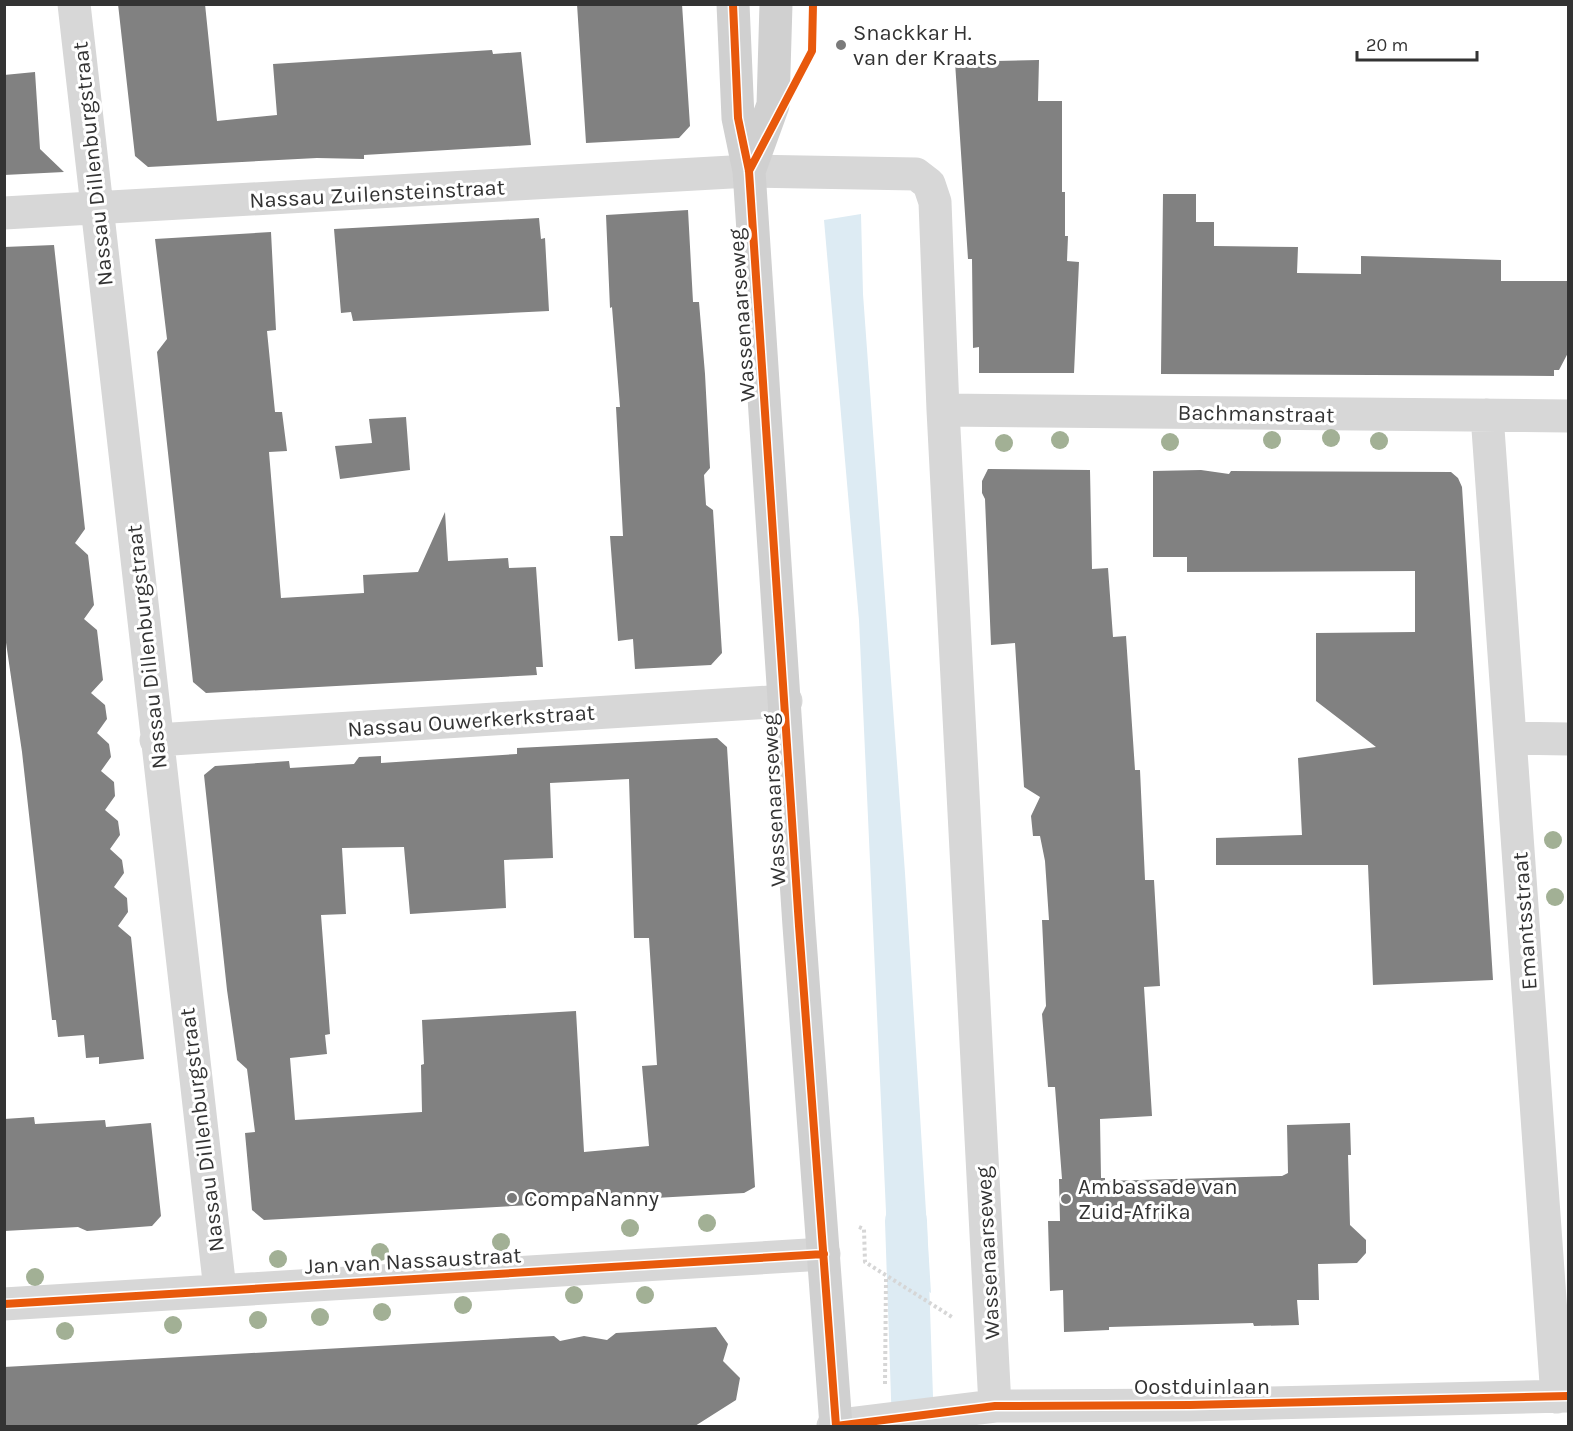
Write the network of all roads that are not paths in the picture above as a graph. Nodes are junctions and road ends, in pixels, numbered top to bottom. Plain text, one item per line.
1 (74, 4) edge
2 (733, 4) edge
3 (776, 4) edge
4 (749, 171) junction
5 (97, 209) junction
6 (4, 213) edge
7 (943, 410) junction
8 (1487, 415) junction
9 (1569, 416) edge
10 (786, 701) junction
11 (1511, 738) junction
12 (1569, 739) edge
13 (156, 740) junction
14 (824, 1254) junction
15 (220, 1290) junction
16 (4, 1304) edge
17 (1563, 1396) edge
18 (995, 1406) junction
19 (836, 1426) edge

1 - 5 street, Nassau Dillenburgstraat
2 - 4 street, Wassenaarseweg
3 - 4 street, Wassenaarseweg
4 - 5 street, Nassau Zuilensteinstraat
4 - 7 street, Wassenaarseweg
4 - 10 street, Wassenaarseweg
5 - 6 street, Nassau Zuilensteinstraat
5 - 13 street, Nassau Dillenburgstraat
7 - 8 street, Bachmanstraat
7 - 18 street, Wassenaarseweg
8 - 9 street, Bachmanstraat
8 - 11 street, Emantsstraat
10 - 13 street, Nassau Ouwerkerkstraat
10 - 14 street, Wassenaarseweg
11 - 12 street
11 - 17 street, Emantsstraat
13 - 15 street, Nassau Dillenburgstraat
14 - 15 street, Jan van Nassaustraat
14 - 19 street, Wassenaarseweg
15 - 16 street, Jan van Nassaustraat
17 - 18 street, Oostduinlaan
18 - 19 street, Oostduinlaan

